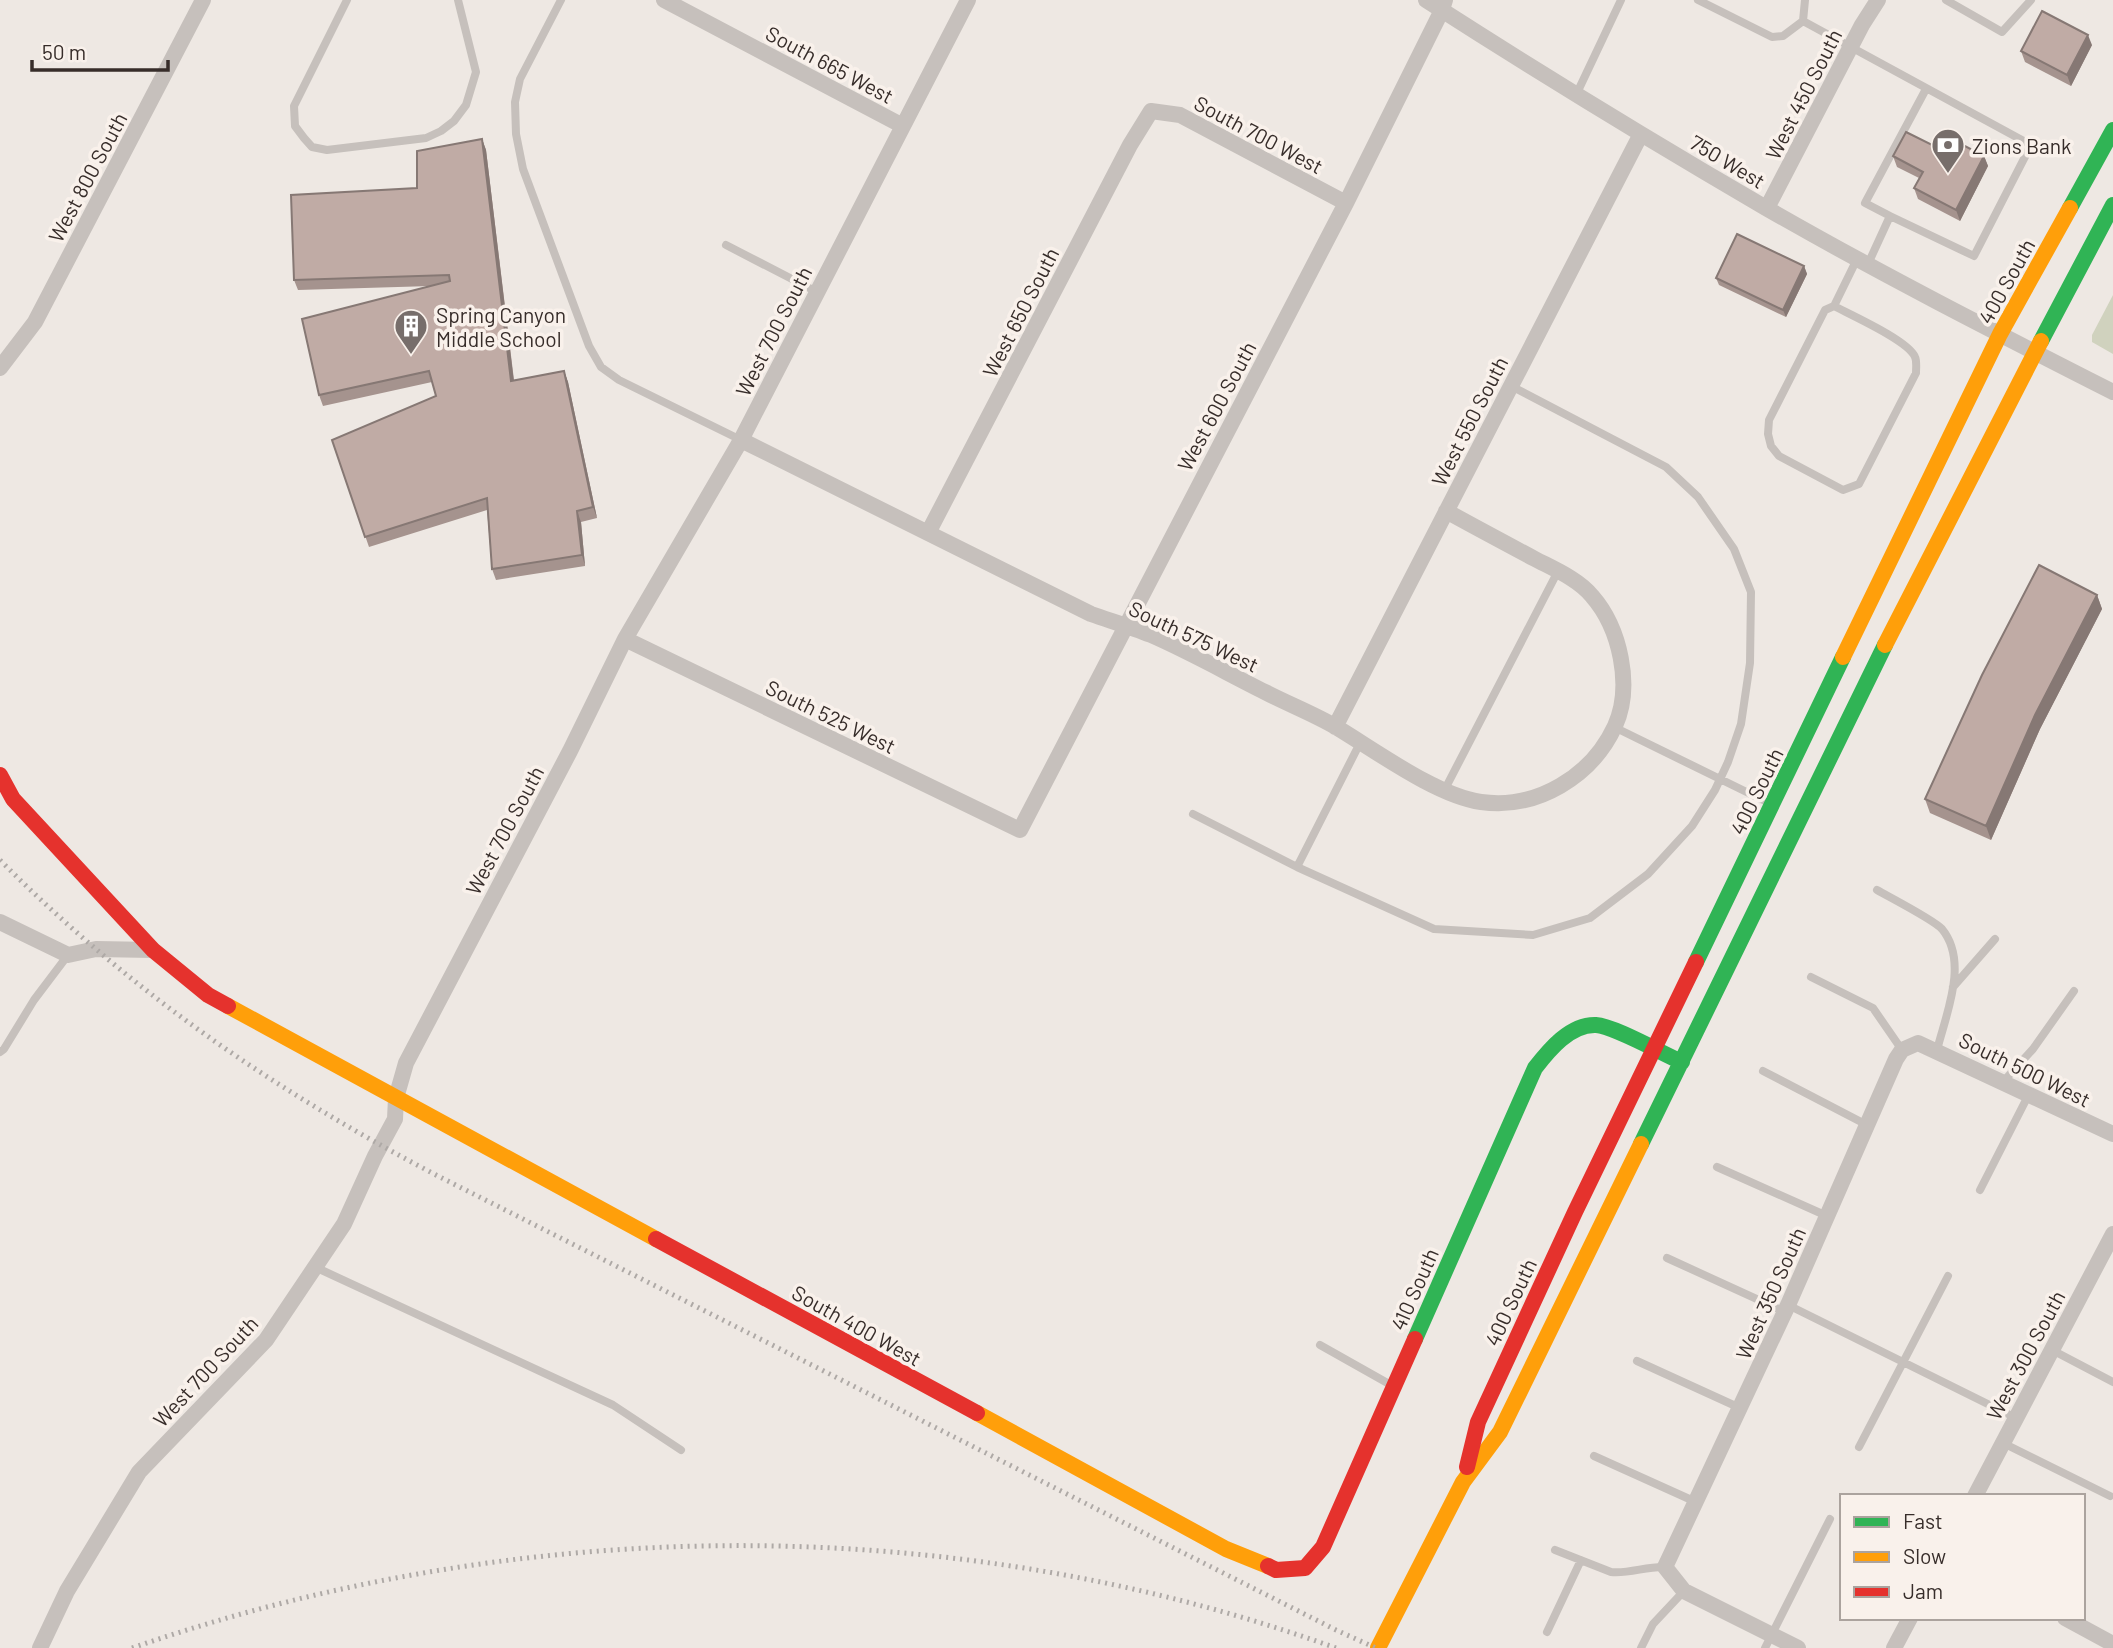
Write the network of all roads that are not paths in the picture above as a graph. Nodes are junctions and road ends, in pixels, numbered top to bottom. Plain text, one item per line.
1 (203, 0) edge
2 (347, 0) edge
3 (458, 0) edge
4 (561, 0) edge
5 (664, 0) edge
6 (968, 0) edge
7 (1426, 0) edge
8 (1622, 0) edge
9 (1698, 0) edge
10 (1805, 0) edge
11 (1878, 0) edge
12 (1946, 0) edge
13 (2031, 0) edge
14 (1443, 5) edge
15 (1803, 21) junction
16 (1850, 48) junction
17 (1926, 89) junction
18 (1577, 93) junction
19 (1151, 111) joint
20 (903, 126) junction
21 (2113, 130) edge
22 (1642, 134) junction
23 (1346, 203) junction
24 (2113, 205) edge
25 (1767, 208) junction
26 (1890, 216) junction
27 (726, 245) dead end
28 (1863, 261) junction
29 (817, 292) junction
30 (1834, 306) junction
31 (2000, 334) junction
32 (2034, 352) junction
33 (0, 368) edge
34 (1511, 386) junction
35 (2113, 392) edge
36 (741, 440) junction
37 (1446, 512) junction
38 (928, 533) junction
39 (1558, 571) junction
40 (1124, 626) junction
41 (625, 639) junction
42 (1335, 727) junction
43 (1614, 727) junction
44 (1360, 743) junction
45 (0, 775) edge
46 (1721, 778) junction
47 (1444, 791) junction
48 (1773, 804) junction
49 (1193, 814) dead end
50 (1020, 830) joint
51 (1297, 867) junction
52 (1877, 890) dead end
53 (0, 922) edge
54 (1995, 939) dead end
55 (153, 950) junction
56 (68, 955) junction
57 (1811, 977) dead end
58 (1953, 987) junction
59 (2074, 991) dead end
60 (1655, 1050) junction
61 (1902, 1050) junction
62 (1937, 1050) junction
63 (0, 1052) edge
64 (1682, 1062) junction
65 (1763, 1071) dead end
66 (2003, 1082) junction
67 (2029, 1094) junction
68 (396, 1098) junction
69 (1867, 1125) junction
70 (2113, 1134) edge
71 (1717, 1167) dead end
72 (1980, 1190) dead end
73 (1827, 1216) junction
74 (2113, 1234) edge
75 (1667, 1258) dead end
76 (2107, 1260) edge
77 (315, 1267) junction
78 (1948, 1276) dead end
79 (1787, 1308) junction
80 (1320, 1345) dead end
81 (2052, 1350) junction
82 (1637, 1361) dead end
83 (1904, 1362) junction
84 (2113, 1382) edge
85 (1394, 1386) junction
86 (1740, 1408) junction
87 (2016, 1418) junction
88 (2003, 1442) junction
89 (1859, 1447) dead end
90 (681, 1450) dead end
91 (1594, 1456) dead end
92 (1463, 1482) junction
93 (1976, 1494) edge
94 (2110, 1496) dead end
95 (1696, 1502) junction
96 (1830, 1519) dead end
97 (1555, 1550) dead end
98 (1581, 1560) junction
99 (1665, 1567) junction
100 (1305, 1568) joint
101 (1684, 1591) junction
102 (1909, 1620) edge
103 (2069, 1620) edge
104 (1547, 1632) dead end
105 (1768, 1642) edge
106 (2113, 1644) edge
107 (40, 1648) edge
108 (1378, 1648) edge
109 (1641, 1648) edge
110 (1798, 1648) edge
111 (1894, 1648) edge

1 - 33 street, West 800 South
2 - 3 lane
4 - 36 lane
5 - 20 street, South 665 West
6 - 20 street, West 700 South
7 - 14 street, 750 West
8 - 18 lane
9 - 15 lane
10 - 15 lane
11 - 16 street, West 450 South
12 - 13 lane
14 - 18 street, 750 West
14 - 23 street, West 600 South
15 - 16 lane
16 - 17 lane
16 - 25 street, West 450 South
17 - 26 lane
17 - 26 lane
18 - 22 street, 750 West
19 - 23 street, South 700 West
19 - 38 street, West 650 South
20 - 29 street, West 700 South
21 - 31 main road, 400 South
22 - 25 street, 750 West
22 - 34 street, West 550 South
23 - 40 street, West 600 South
24 - 32 main road, 400 South
25 - 28 street, 750 West
26 - 28 lane
27 - 29 lane
28 - 30 lane
28 - 31 street, 750 West
29 - 36 street, West 700 South
30 - 30 lane
31 - 32 street, 750 West
31 - 48 main road, 400 South
32 - 35 street, 750 West
32 - 64 main road, 400 South
34 - 37 street, West 550 South
34 - 46 lane
36 - 38 street, South 575 West
36 - 41 street, West 700 South
37 - 39 street
37 - 42 street, West 550 South
38 - 40 street, South 575 West
39 - 43 street
39 - 47 lane
40 - 42 street, South 575 West
40 - 50 street, West 600 South
41 - 50 street, South 525 West
41 - 68 street, West 700 South
42 - 44 street, South 575 West
43 - 46 lane
43 - 47 street, South 575 West
44 - 47 street, South 575 West
44 - 51 lane
45 - 55 main road, South 400 West
46 - 48 lane
46 - 51 lane
48 - 60 main road, 400 South
49 - 51 lane
52 - 58 lane
53 - 56 street
54 - 58 lane
55 - 56 street
55 - 68 main road, South 400 West
56 - 63 lane
57 - 61 lane
58 - 62 lane
59 - 66 lane
60 - 64 main road
60 - 85 main road, 410 South
60 - 92 main road, 400 South
61 - 62 street, South 500 West
61 - 69 street, West 350 South
62 - 66 street, South 500 West
64 - 92 main road, 400 South
65 - 69 lane
66 - 67 street, South 500 West
67 - 70 street, South 500 West
67 - 72 lane
68 - 77 street, West 700 South
68 - 100 main road, South 400 West
69 - 73 street, West 350 South
71 - 73 lane
73 - 79 street, West 350 South
74 - 76 street, West 300 South
75 - 79 lane
76 - 81 street, West 300 South
77 - 90 lane
77 - 107 street, West 700 South
78 - 83 lane
79 - 83 lane
79 - 86 street, West 350 South
80 - 85 lane
81 - 84 lane
81 - 87 street, West 300 South
82 - 86 lane
83 - 87 lane
83 - 89 lane
85 - 100 main road, 410 South
86 - 95 street, West 350 South
87 - 88 street, West 300 South
88 - 93 street, West 300 South
88 - 94 lane
91 - 95 lane
92 - 108 main road, 400 South
95 - 99 street, West 350 South
96 - 105 lane
97 - 98 lane
98 - 99 lane
98 - 104 lane
99 - 101 street
101 - 105 street
101 - 109 lane
102 - 111 street
103 - 106 street
105 - 110 street

